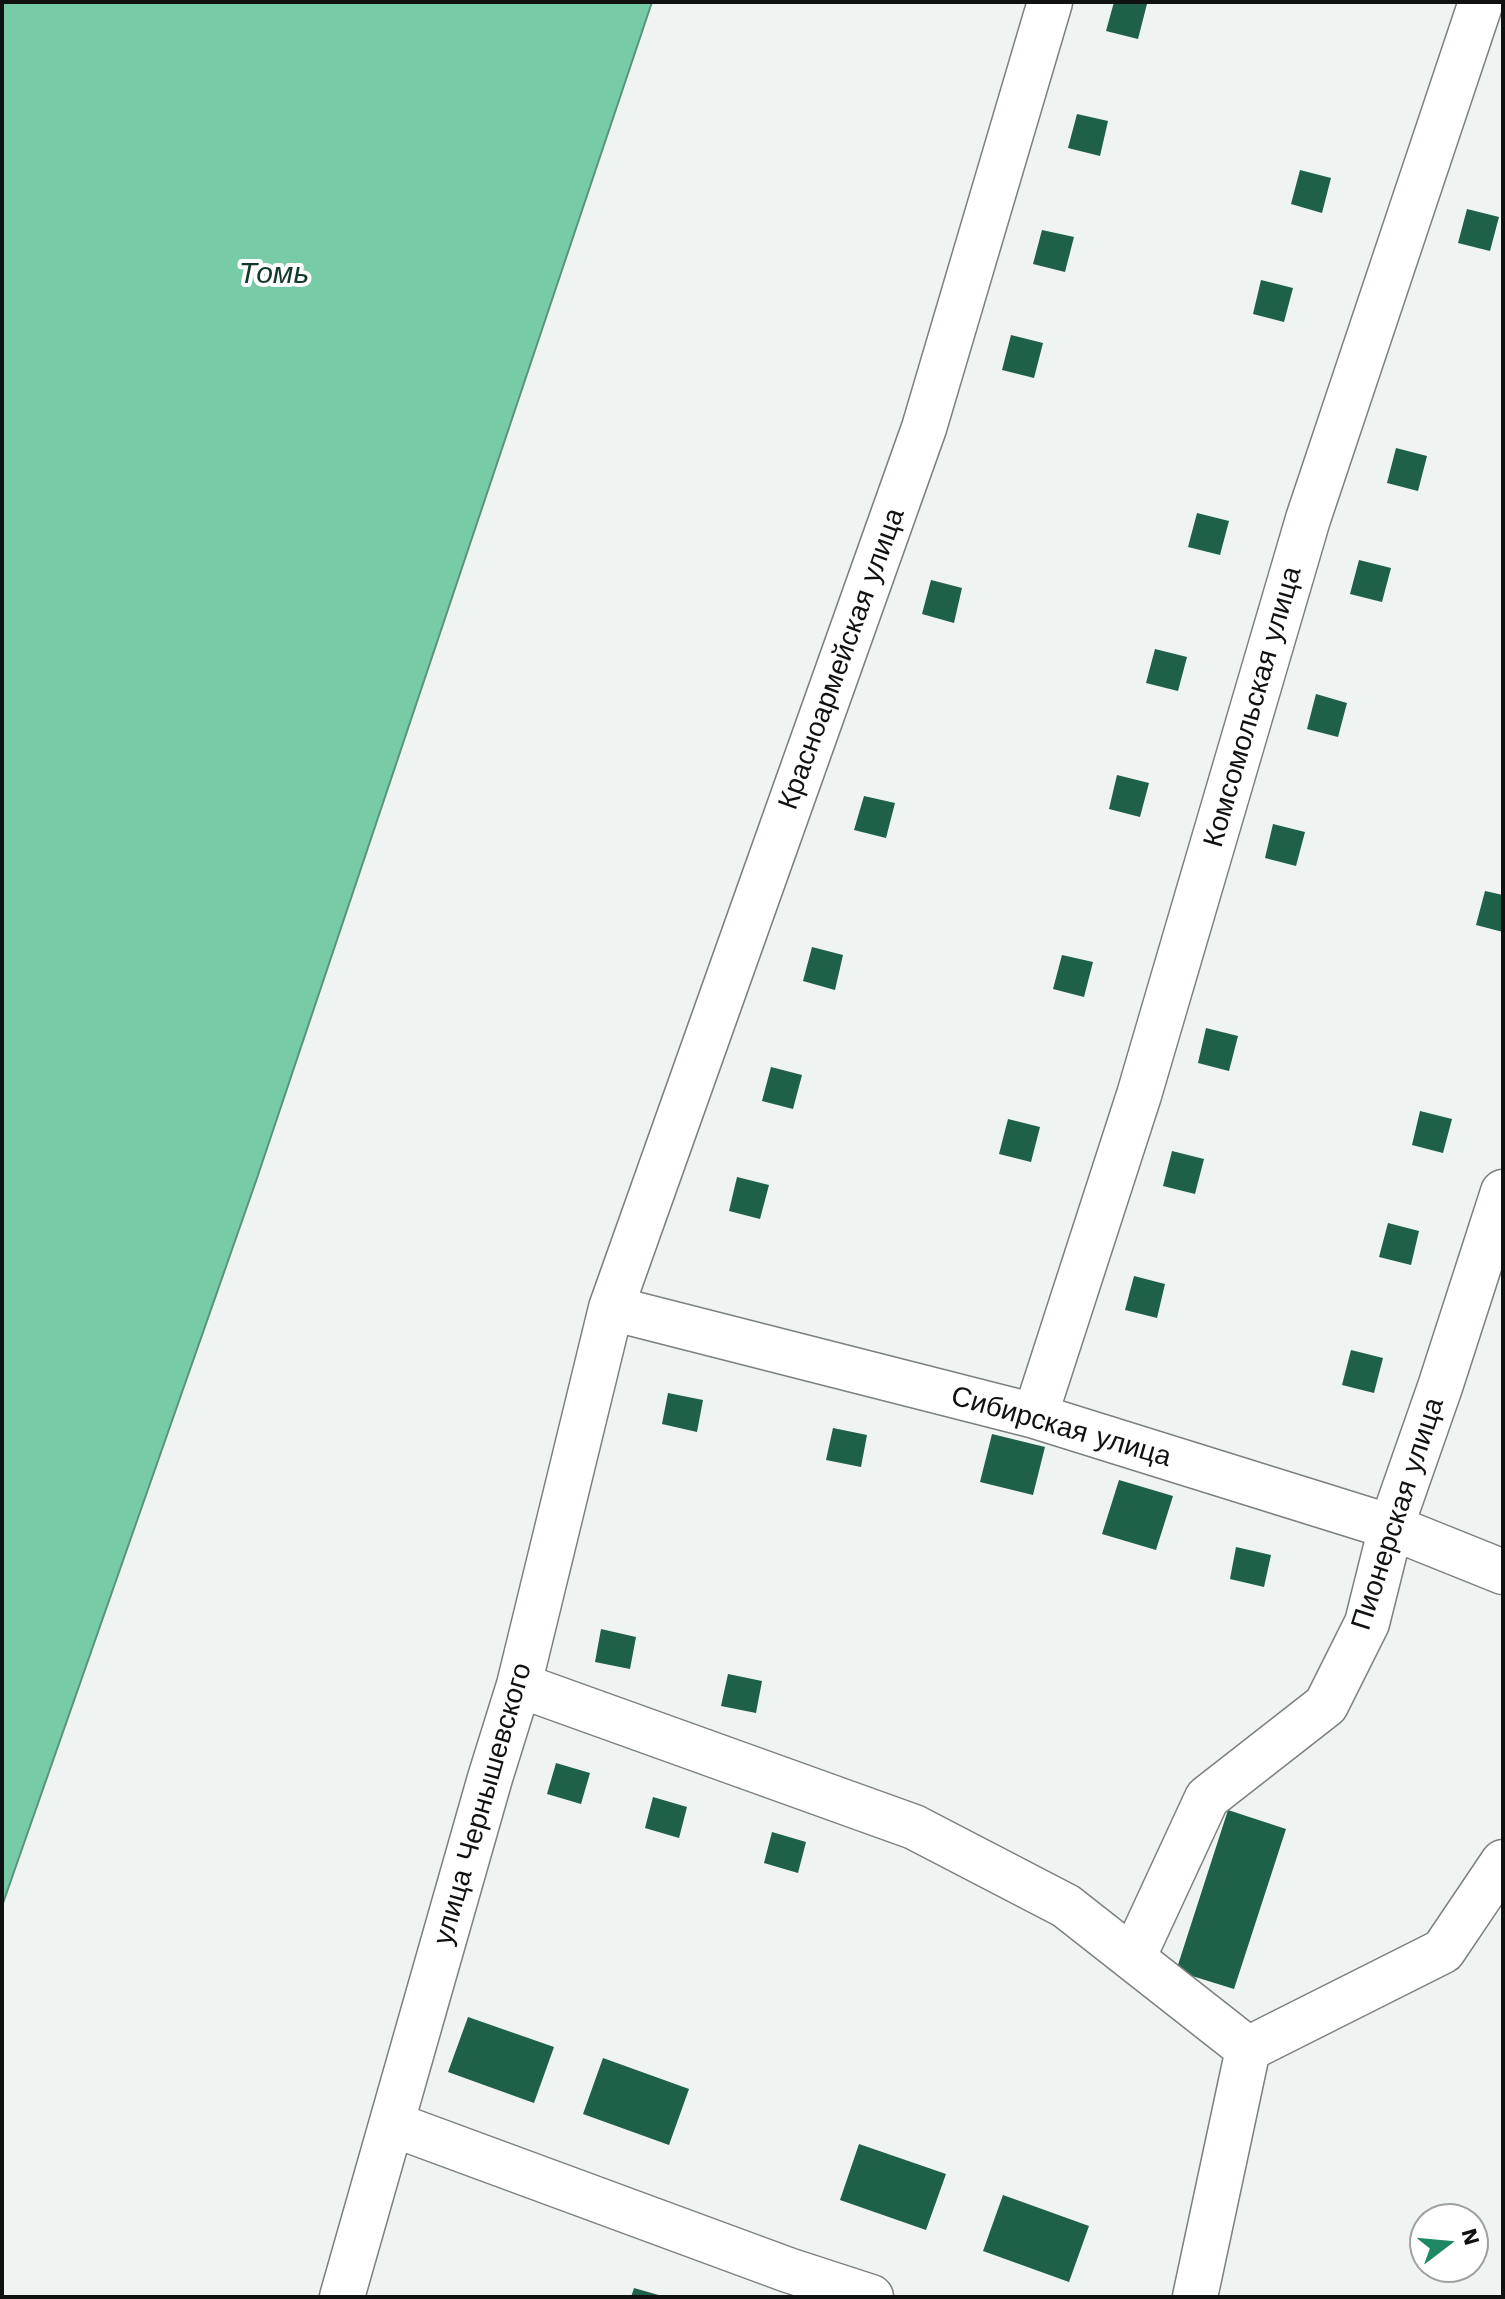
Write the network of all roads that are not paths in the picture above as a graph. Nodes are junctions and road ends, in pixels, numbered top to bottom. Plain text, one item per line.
1 (1050, 2) edge
2 (1481, 2) edge
3 (1503, 1192) edge
4 (611, 1308) junction
5 (1035, 1416) junction
6 (1391, 1527) junction
7 (1503, 1572) edge
8 (519, 1685) junction
9 (1503, 1862) edge
10 (1133, 1958) junction
11 (1248, 2049) junction
12 (392, 2124) junction
13 (782, 2284) edge
14 (342, 2297) edge
15 (871, 2297) edge
16 (1195, 2297) edge

1 - 4 street, Красноармейская улица
2 - 5 street, Комсомольская улица
3 - 6 street, Пионерская улица
4 - 5 street, Сибирская улица
4 - 8 street, улица Чернышевского
5 - 6 street, Сибирская улица
6 - 7 street, Сибирская улица
6 - 10 street, Пионерская улица
8 - 10 street
8 - 12 street, улица Чернышевского
9 - 11 street
10 - 11 street
11 - 16 street
12 - 13 street
12 - 14 street, улица Чернышевского
13 - 15 street

